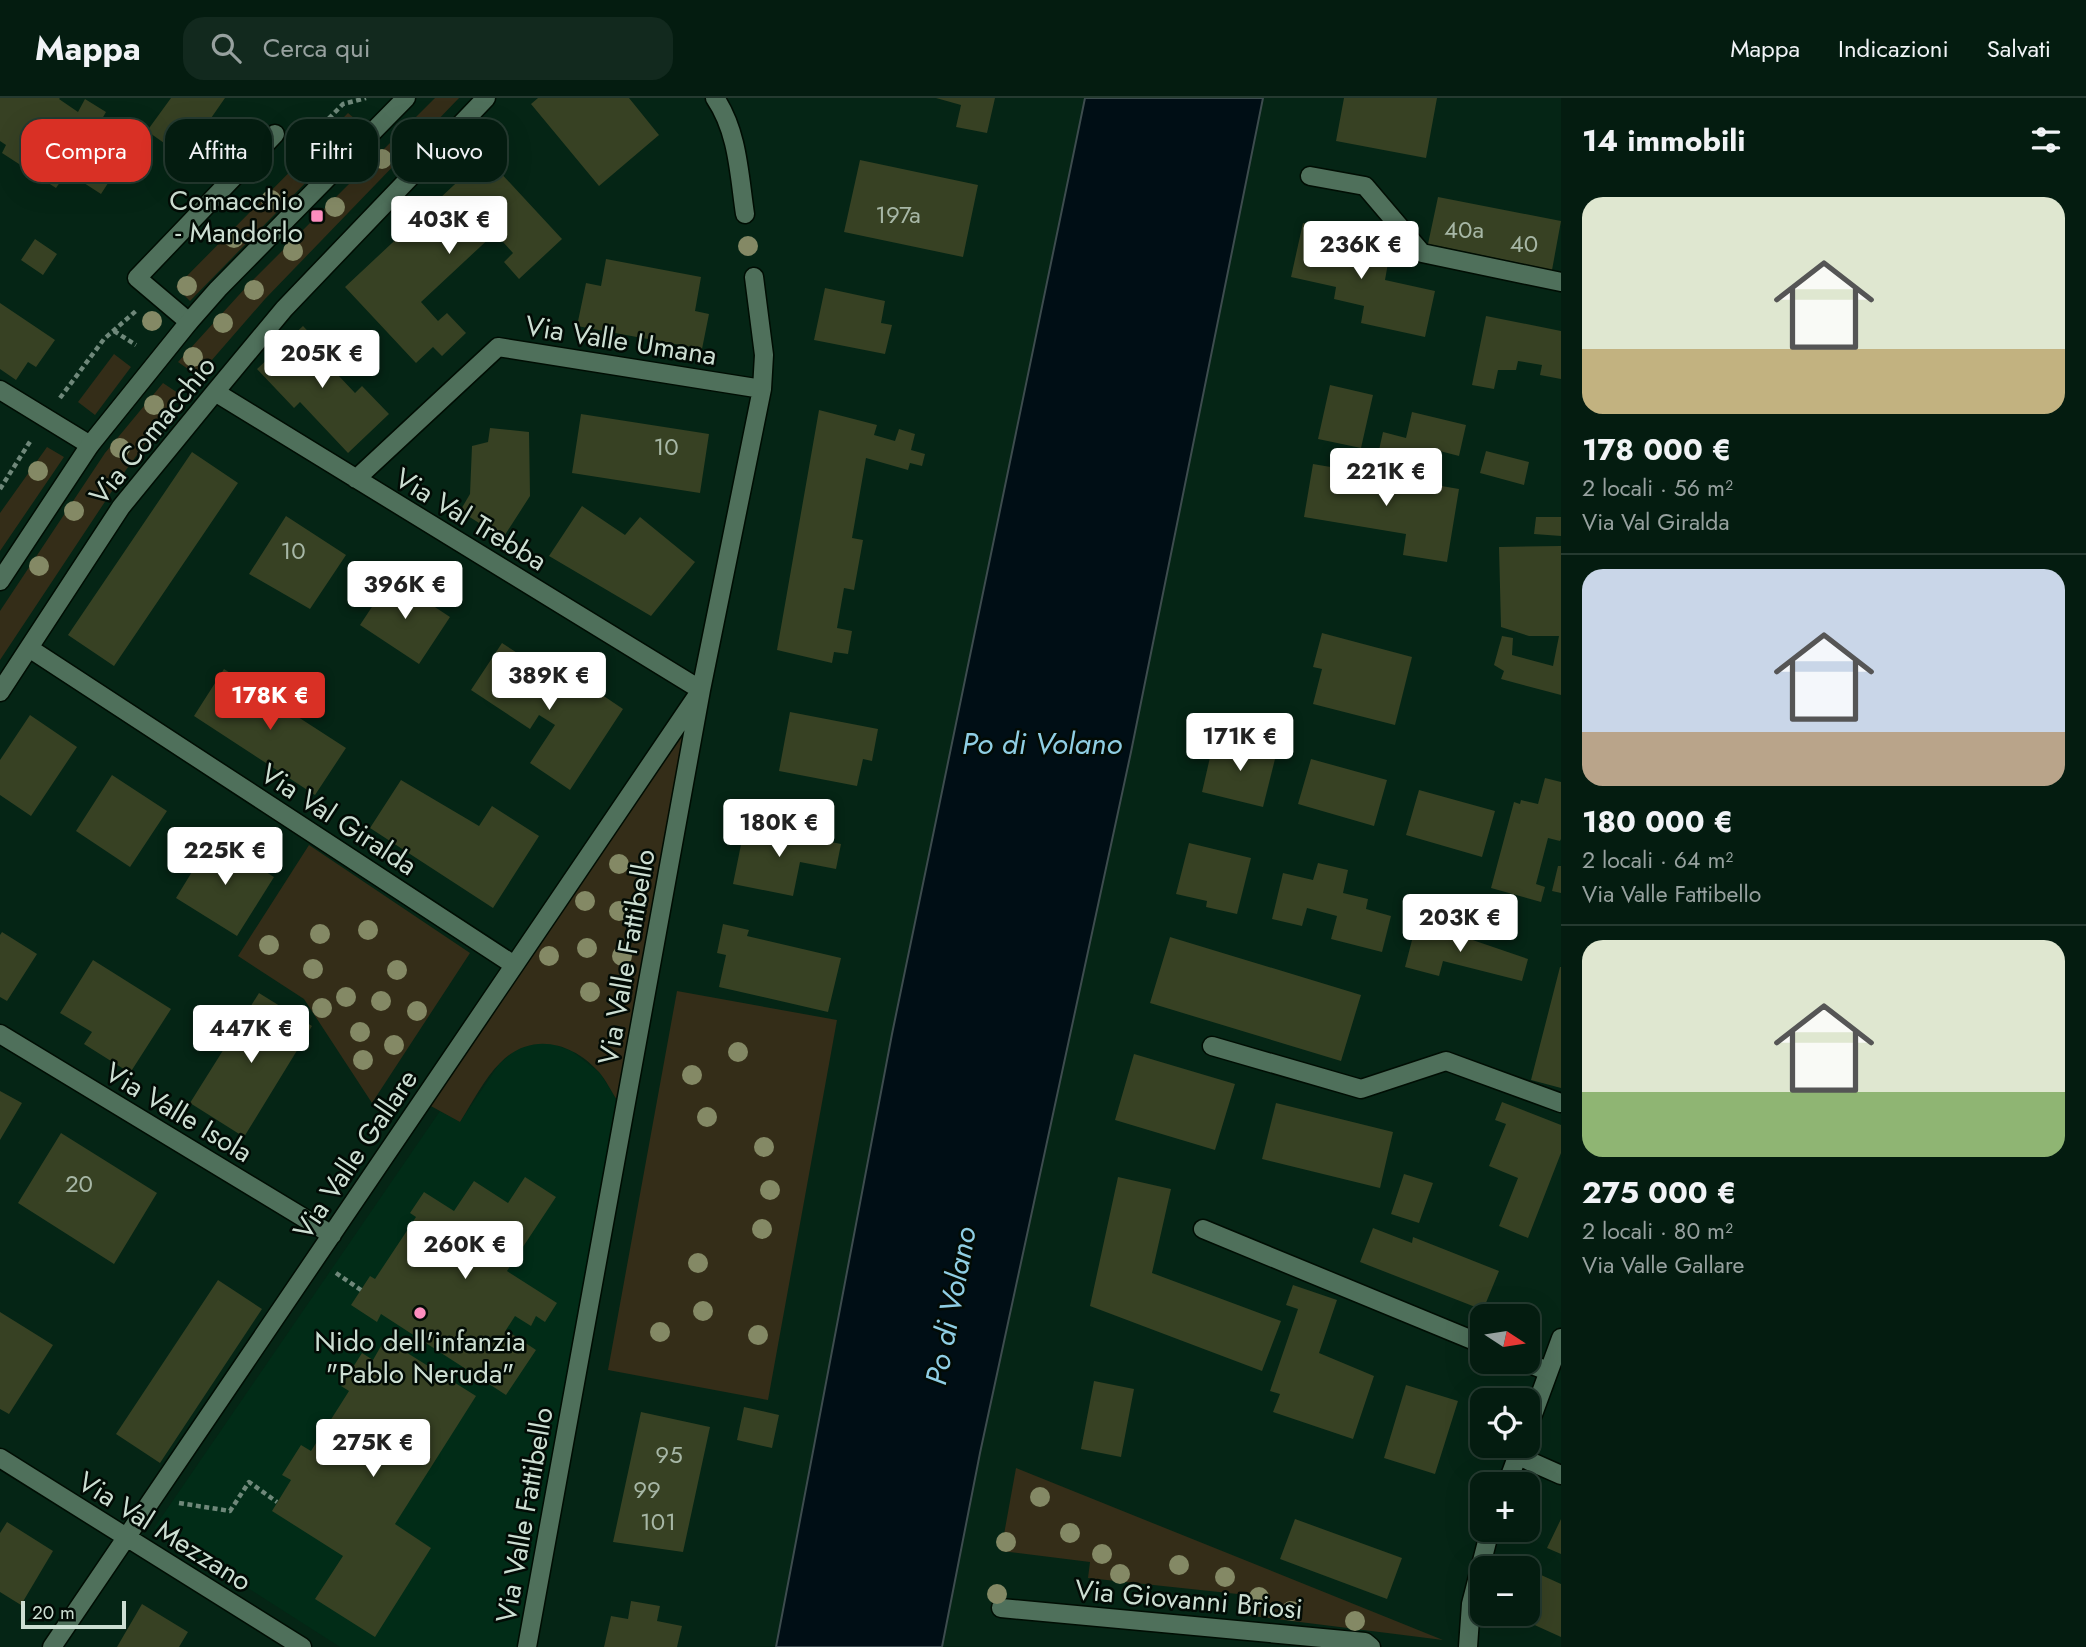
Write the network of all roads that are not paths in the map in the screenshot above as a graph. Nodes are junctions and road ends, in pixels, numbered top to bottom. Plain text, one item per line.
1 (406, 98) edge
2 (486, 98) edge
3 (715, 98) edge
4 (275, 134) dead end
5 (1310, 176) dead end
6 (745, 214) dead end
7 (754, 278) dead end
8 (1561, 282) edge
9 (189, 322) junction
10 (762, 389) junction
11 (0, 390) edge
12 (215, 392) junction
13 (90, 446) junction
14 (356, 479) junction
15 (0, 581) edge
16 (29, 648) junction
17 (701, 690) junction
18 (0, 692) edge
19 (514, 965) junction
20 (0, 1034) edge
21 (1212, 1046) dead end
22 (1561, 1103) edge
23 (1203, 1229) dead end
24 (332, 1235) junction
25 (1561, 1338) edge
26 (1470, 1339) edge
27 (1540, 1368) edge
28 (1548, 1371) junction
29 (1540, 1394) edge
30 (0, 1458) edge
31 (1532, 1458) edge
32 (1561, 1475) edge
33 (126, 1538) junction
34 (1487, 1542) edge
35 (1001, 1608) dead end
36 (52, 1647) edge
37 (302, 1647) edge
38 (527, 1647) edge
39 (1371, 1647) edge
40 (1468, 1647) edge

1 - 9 street, Via Comacchio
2 - 12 street, Via Comacchio
3 - 6 street
4 - 9 street
5 - 8 street
7 - 10 street, Via Valle Fattibello
9 - 13 street, Via Comacchio
10 - 14 street, Via Valle Umana
10 - 17 street, Via Valle Fattibello
11 - 13 street
12 - 14 street, Via Val Trebba
12 - 16 street, Via Comacchio
13 - 15 street, Via Comacchio
14 - 17 street, Via Val Trebba
16 - 18 street, Via Comacchio
16 - 19 street, Via Val Giralda
17 - 19 street, Via Valle Gallare
17 - 38 street, Via Valle Fattibello
19 - 24 street, Via Valle Gallare
20 - 24 street, Via Valle Isola
21 - 22 street
23 - 26 street
24 - 33 street, Via Valle Gallare
25 - 28 street
27 - 28 street
28 - 29 street
30 - 33 street, Via Val Mezzano
31 - 32 street
33 - 36 street, Via Valle Gallare
33 - 37 street, Via Val Mezzano
34 - 40 street
35 - 39 street, Via Giovanni Briosi

